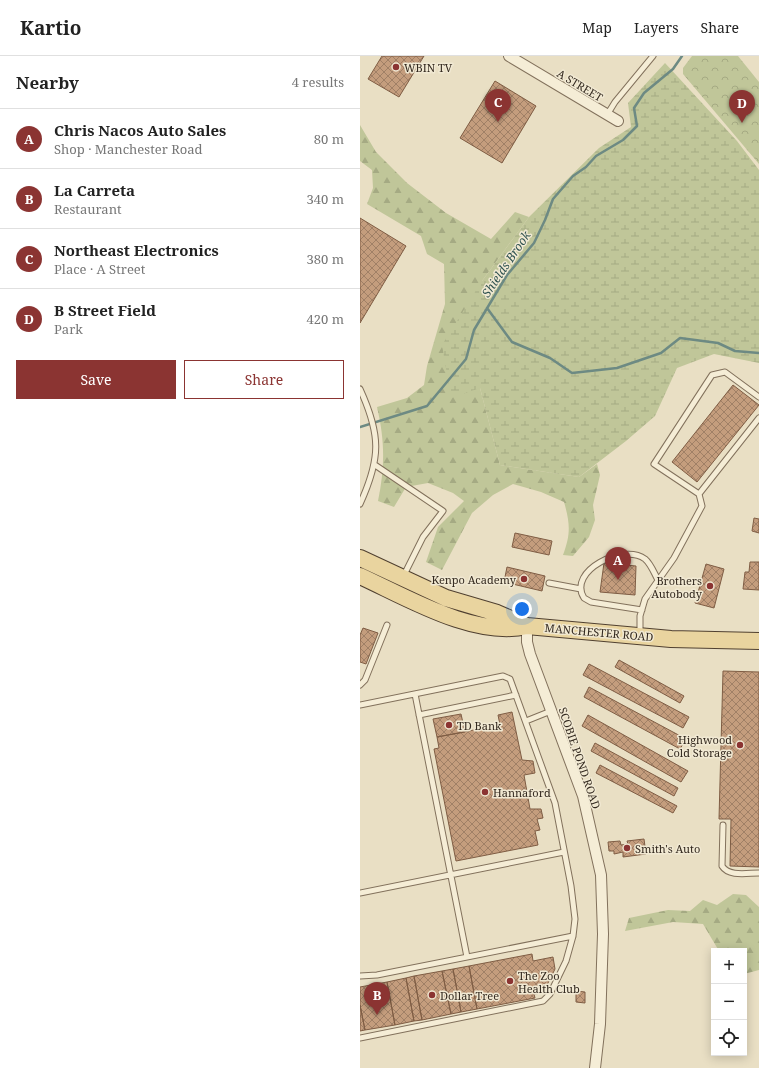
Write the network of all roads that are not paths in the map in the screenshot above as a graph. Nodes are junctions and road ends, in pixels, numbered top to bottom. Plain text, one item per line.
1 (509, 56) edge
2 (653, 56) edge
3 (607, 115) junction
4 (618, 121) dead end
5 (360, 389) edge
6 (759, 397) edge
7 (759, 418) edge
8 (375, 465) junction
9 (700, 494) junction
10 (360, 504) edge
11 (360, 558) edge
12 (402, 578) junction
13 (658, 580) junction
14 (362, 581) edge
15 (548, 583) dead end
16 (582, 589) junction
17 (642, 610) junction
18 (387, 625) dead end
19 (527, 626) junction
20 (640, 636) junction
21 (759, 641) edge
22 (360, 685) edge
23 (415, 694) junction
24 (516, 695) junction
25 (360, 705) edge
26 (551, 711) junction
27 (419, 715) junction
28 (526, 721) junction
29 (723, 825) dead end
30 (564, 852) junction
31 (759, 872) edge
32 (450, 875) junction
33 (360, 893) edge
34 (573, 936) junction
35 (466, 957) junction
36 (360, 976) edge
37 (360, 1038) edge
38 (595, 1068) edge

1 - 3 street, A STREET
2 - 3 lane
3 - 4 street, A STREET
5 - 8 lane
6 - 9 lane
7 - 9 lane
8 - 10 lane
8 - 12 lane
9 - 13 lane
11 - 12 main road, MANCHESTER ROAD
12 - 19 main road, MANCHESTER ROAD
13 - 16 lane
13 - 17 lane
14 - 19 main road, MANCHESTER ROAD
15 - 16 lane
16 - 17 lane
17 - 20 lane
18 - 22 lane
19 - 20 main road, MANCHESTER ROAD
19 - 26 street, SCOBIE POND ROAD
20 - 21 main road, MANCHESTER ROAD
23 - 24 lane
23 - 25 lane
23 - 27 lane
24 - 27 lane
24 - 28 lane
26 - 28 lane
26 - 38 street, SCOBIE POND ROAD
27 - 32 lane
28 - 30 lane
29 - 31 lane
30 - 32 lane
30 - 34 lane
32 - 33 lane
32 - 35 lane
34 - 35 lane
34 - 37 lane
35 - 36 lane

